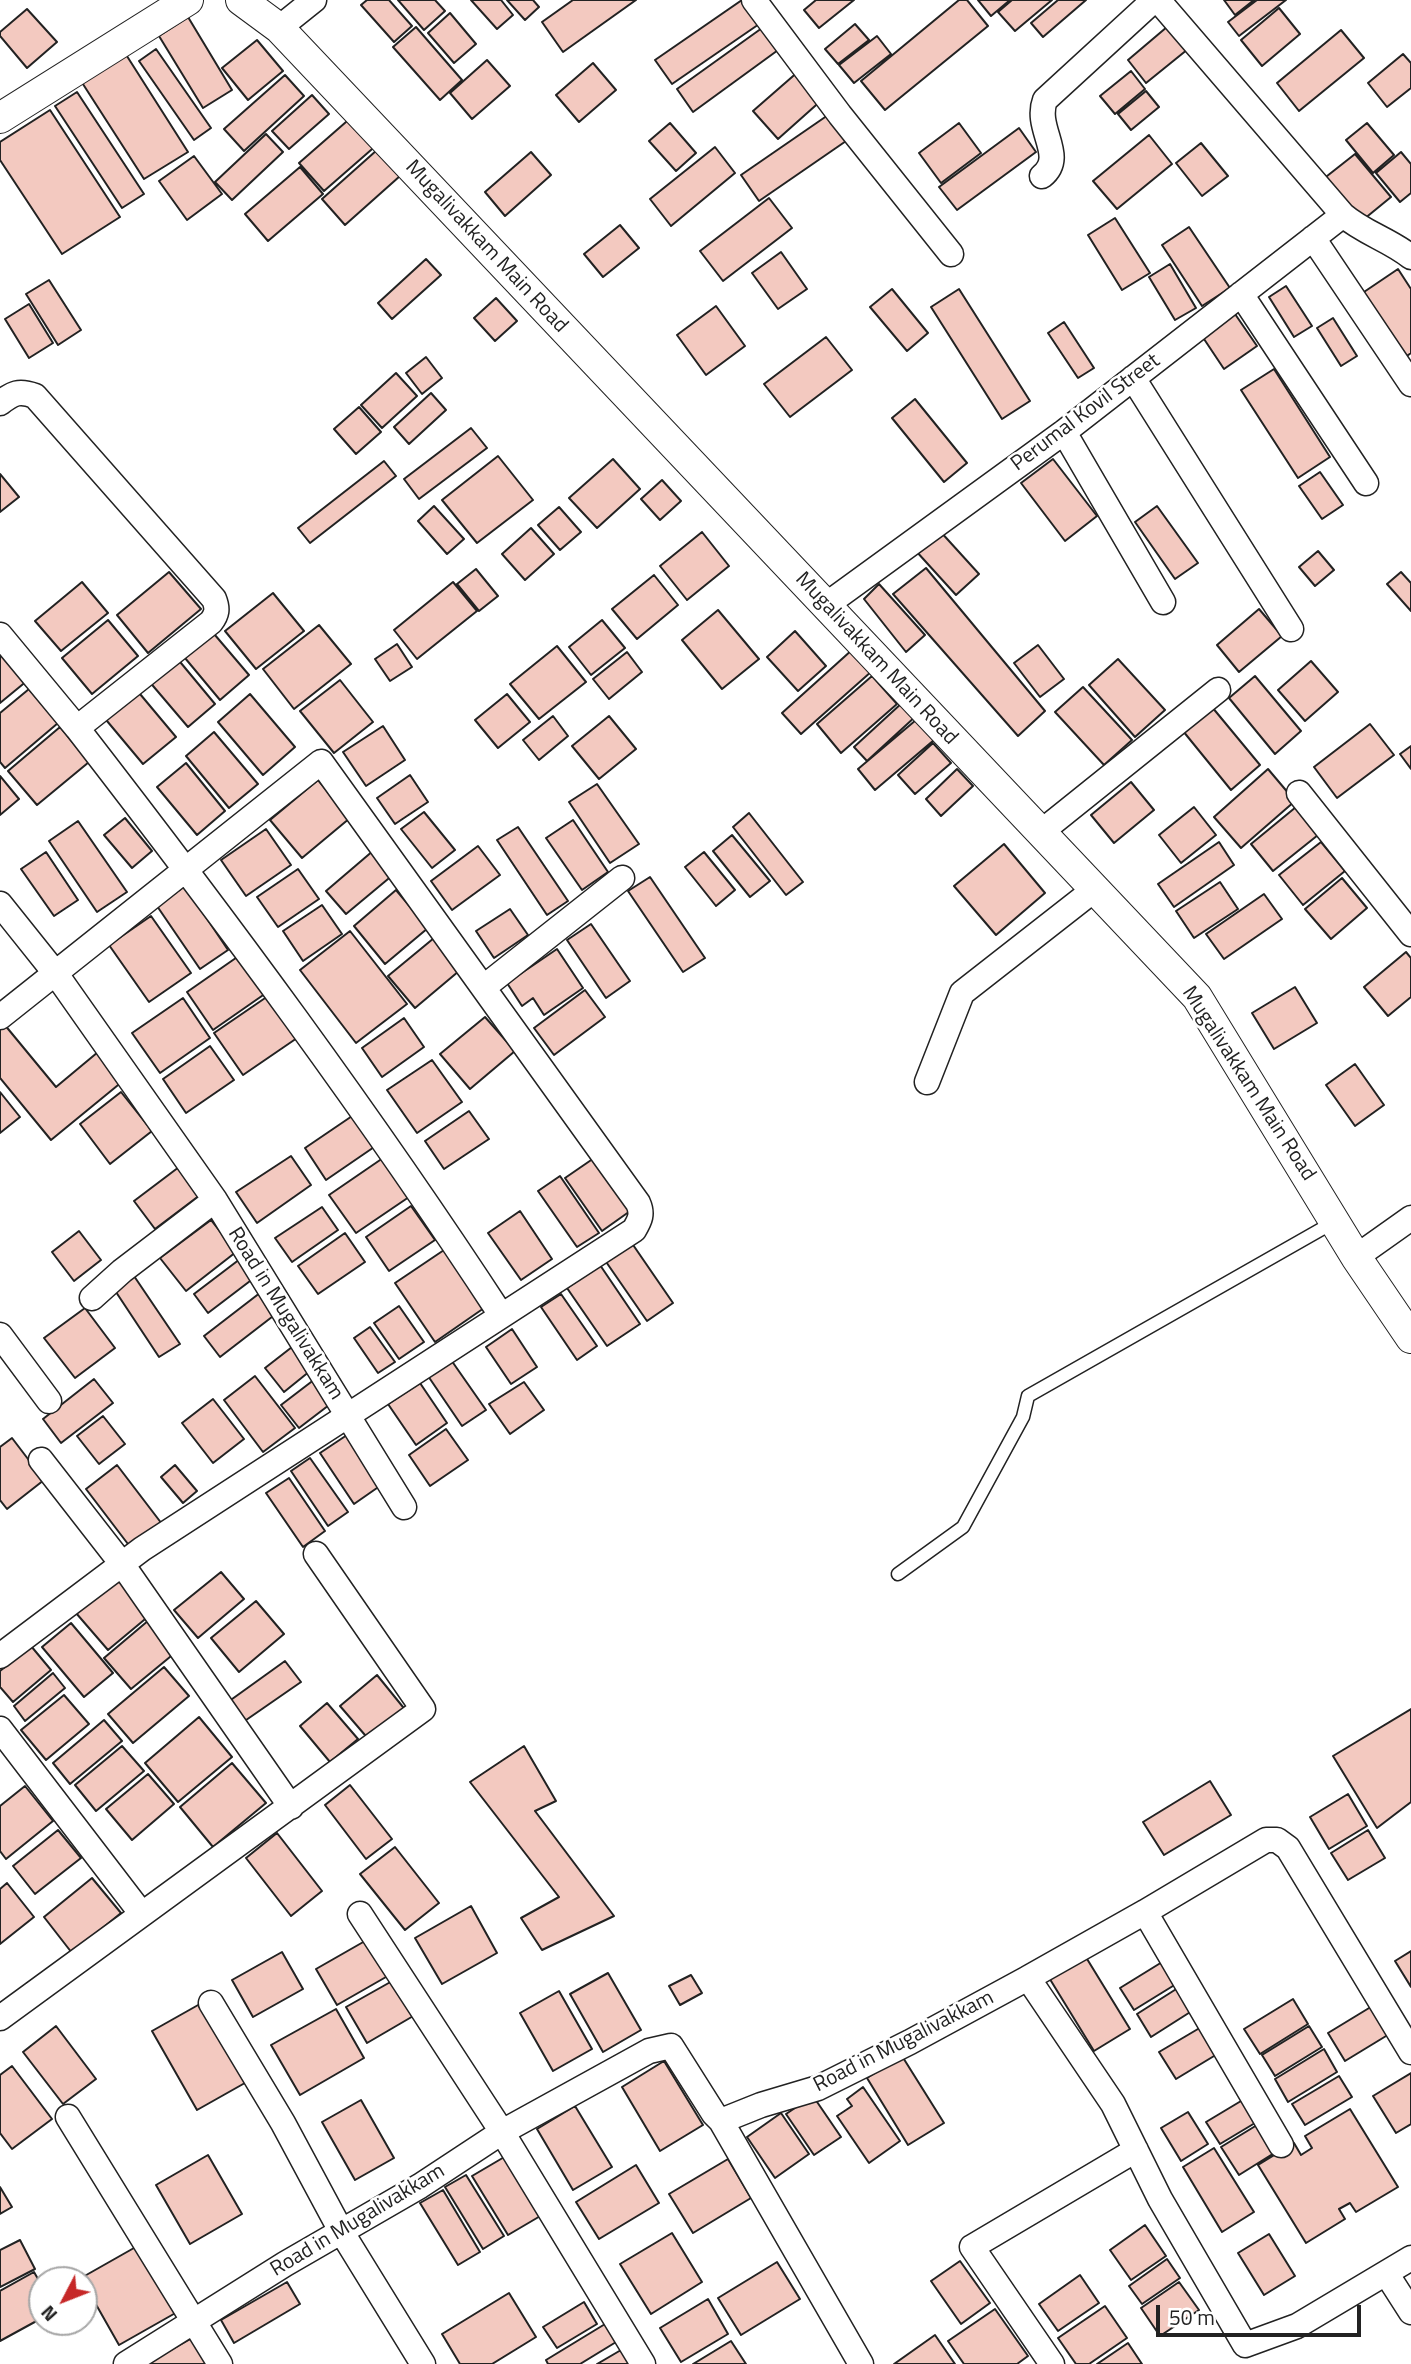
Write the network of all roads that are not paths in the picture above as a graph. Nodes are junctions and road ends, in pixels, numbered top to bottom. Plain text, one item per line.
1 (241, 0) edge
2 (314, 0) edge
3 (754, 0) edge
4 (1156, 0) edge
5 (185, 1) edge
6 (279, 28) junction
7 (0, 118) edge
8 (1042, 176) dead end
9 (1343, 215) junction
10 (1313, 238) junction
11 (951, 254) dead end
12 (1411, 257) edge
13 (1241, 294) junction
14 (1133, 378) junction
15 (1411, 384) edge
16 (0, 403) edge
17 (1064, 432) junction
18 (1366, 483) dead end
19 (1163, 602) dead end
20 (826, 606) junction
21 (1291, 629) dead end
22 (0, 635) edge
23 (1217, 690) dead end
24 (77, 728) junction
25 (1299, 793) dead end
26 (1041, 832) junction
27 (186, 869) junction
28 (622, 878) dead end
29 (1095, 889) junction
30 (0, 904) edge
31 (1411, 934) edge
32 (56, 974) junction
33 (484, 987) junction
34 (0, 1017) edge
35 (927, 1082) dead end
36 (215, 1200) junction
37 (1411, 1218) edge
38 (1335, 1222) junction
39 (1356, 1257) junction
40 (92, 1298) dead end
41 (501, 1315) junction
42 (0, 1335) edge
43 (1411, 1338) edge
44 (49, 1401) dead end
45 (348, 1416) junction
46 (41, 1460) dead end
47 (404, 1507) dead end
48 (316, 1554) dead end
49 (122, 1564) junction
50 (898, 1574) dead end
51 (0, 1656) edge
52 (0, 1729) edge
53 (291, 1807) junction
54 (1145, 1912) junction
55 (141, 1913) junction
56 (360, 1913) dead end
57 (1028, 1978) junction
58 (211, 2003) dead end
59 (0, 2018) edge
60 (1411, 2052) edge
61 (68, 2117) dead end
62 (721, 2122) junction
63 (502, 2132) junction
64 (1281, 2145) dead end
65 (1136, 2150) junction
66 (341, 2231) junction
67 (1411, 2258) edge
68 (1386, 2273) junction
69 (1411, 2312) edge
70 (195, 2320) junction
71 (1251, 2355) edge
72 (126, 2364) edge
73 (220, 2364) edge
74 (423, 2364) edge
75 (643, 2364) edge
76 (861, 2364) edge
77 (1052, 2364) edge

1 - 6 street, Mugalivakkam Main Road
2 - 6 street
3 - 11 street
4 - 8 street
4 - 9 street
5 - 7 street
6 - 20 street, Mugalivakkam Main Road
9 - 10 street, Perumal Kovil Street
9 - 12 street
10 - 13 street, Perumal Kovil Street
10 - 15 street
13 - 14 street, Perumal Kovil Street
13 - 18 street
14 - 17 street, Perumal Kovil Street
14 - 21 street
16 - 24 street
17 - 19 street
17 - 20 street, Perumal Kovil Street
20 - 26 street, Mugalivakkam Main Road
22 - 24 street
23 - 26 street
24 - 27 street
25 - 31 street
26 - 29 street, Mugalivakkam Main Road
27 - 32 street
27 - 33 street
27 - 41 street
28 - 33 street
29 - 35 street
29 - 38 street, Mugalivakkam Main Road
30 - 32 street, Road in Mugalivakkam
32 - 34 street
32 - 36 street, Road in Mugalivakkam
33 - 41 street
36 - 40 street
36 - 45 street, Road in Mugalivakkam
37 - 39 street
38 - 39 street, Mugalivakkam Main Road
38 - 50 lane
39 - 43 street, Mugalivakkam Main Road
41 - 45 street
42 - 44 street
45 - 47 street
45 - 49 street, Road in Mugalivakkam
46 - 49 street
48 - 53 street
49 - 51 street, Road in Mugalivakkam
49 - 53 street
52 - 55 street
53 - 55 street
54 - 57 street, Road in Mugalivakkam
54 - 60 street, Road in Mugalivakkam
54 - 64 street
55 - 59 street
56 - 63 street
57 - 62 street, Road in Mugalivakkam
57 - 65 street
58 - 66 street
61 - 70 street
62 - 63 street, Road in Mugalivakkam
62 - 76 street
63 - 66 street, Road in Mugalivakkam
63 - 75 street
65 - 71 street
65 - 77 street
66 - 70 street, Road in Mugalivakkam
66 - 74 street
67 - 68 street
68 - 69 street
68 - 71 street
70 - 72 street, Road in Mugalivakkam
70 - 73 street

